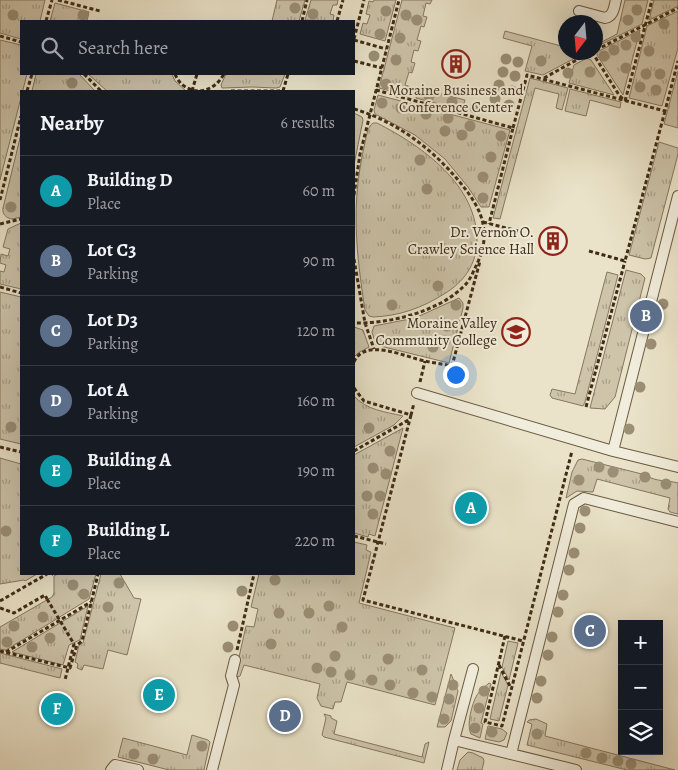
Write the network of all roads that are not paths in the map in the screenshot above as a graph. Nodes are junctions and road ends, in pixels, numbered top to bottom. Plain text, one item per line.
1 (616, 0) edge
2 (579, 11) dead end
3 (678, 196) edge
4 (417, 393) road end
5 (612, 451) junction
6 (678, 467) edge
7 (678, 522) edge
8 (235, 660) road end
9 (473, 669) dead end
10 (454, 740) junction
11 (511, 754) junction
12 (111, 770) edge
13 (138, 770) edge
14 (212, 770) edge
15 (447, 770) edge
16 (576, 770) edge

1 - 2 lane
3 - 5 lane
4 - 5 lane
5 - 6 lane
7 - 11 lane
8 - 14 lane
9 - 10 lane
10 - 11 lane
10 - 15 lane
11 - 16 lane
12 - 13 lane

